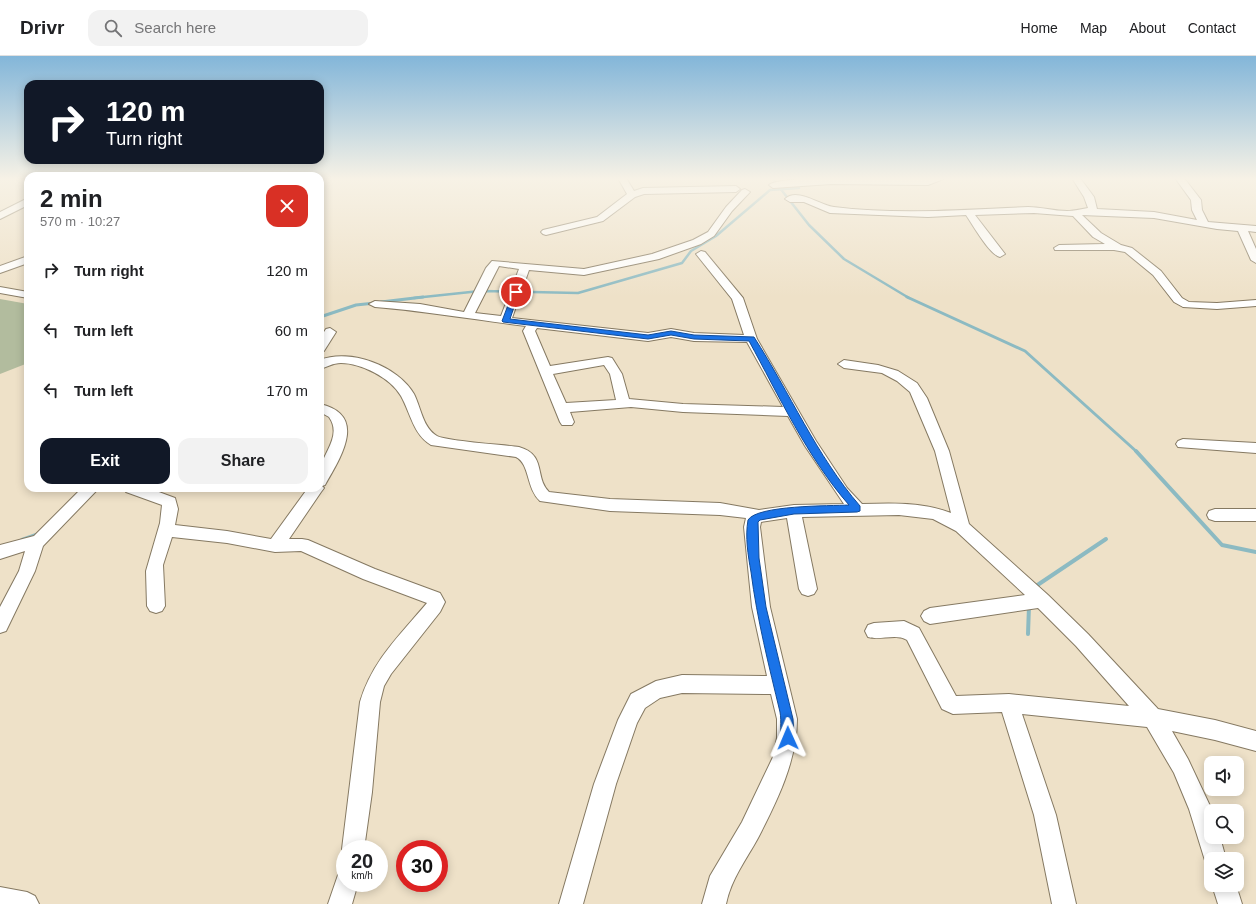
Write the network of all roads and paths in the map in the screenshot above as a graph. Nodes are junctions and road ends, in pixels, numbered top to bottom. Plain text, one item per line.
1 (602, 218) edge
2 (723, 218) edge
3 (972, 218) edge
4 (1079, 218) edge
5 (1165, 218) edge
6 (1201, 218) edge
7 (1204, 223) junction
8 (1242, 229) junction
9 (1256, 229) edge
10 (546, 232) dead end
11 (1118, 247) junction
12 (1059, 248) dead end
13 (701, 254) dead end
14 (1000, 254) dead end
15 (24, 260) edge
16 (1256, 260) edge
17 (525, 267) junction
18 (0, 270) edge
19 (0, 290) edge
20 (24, 294) edge
21 (1256, 303) edge
22 (375, 304) dead end
23 (1242, 304) junction
24 (1256, 314) edge
25 (468, 316) junction
26 (505, 321) junction
27 (534, 323) junction
28 (330, 332) dead end
29 (751, 338) junction
30 (324, 342) edge
31 (324, 364) edge
32 (844, 364) dead end
33 (546, 371) junction
34 (624, 403) junction
35 (562, 408) junction
36 (324, 409) edge
37 (794, 412) junction
38 (566, 422) dead end
39 (1183, 444) dead end
40 (1256, 448) edge
41 (324, 474) edge
42 (87, 492) edge
43 (142, 492) edge
44 (313, 492) edge
45 (857, 509) junction
46 (794, 511) junction
47 (1215, 515) dead end
48 (1256, 515) edge
49 (758, 516) junction
50 (962, 528) junction
51 (166, 530) junction
52 (36, 542) junction
53 (275, 546) junction
54 (0, 552) edge
55 (808, 589) dead end
56 (1042, 600) junction
57 (156, 606) dead end
58 (930, 616) dead end
59 (0, 625) edge
60 (874, 631) dead end
61 (779, 685) junction
62 (1009, 703) junction
63 (1153, 718) junction
64 (1256, 741) edge
65 (354, 840) edge
66 (1214, 852) edge
67 (343, 892) edge
68 (1226, 892) edge
69 (0, 899) edge
70 (26, 904) edge
71 (340, 904) edge
72 (571, 904) edge
73 (714, 904) edge
74 (1064, 904) edge
75 (1230, 904) edge

1 - 10 street
2 - 17 street
3 - 14 street
4 - 11 street
5 - 7 street
6 - 7 street
7 - 8 street
8 - 9 street
8 - 16 street
11 - 12 street
11 - 23 street
13 - 29 street
15 - 18 street
17 - 25 street
17 - 26 street
19 - 20 street
21 - 23 street
22 - 25 street
23 - 24 street
25 - 26 street
26 - 27 street
27 - 29 street
27 - 33 street
28 - 30 street
29 - 37 street
31 - 49 street
32 - 50 street
33 - 34 street
33 - 35 street
34 - 35 street
34 - 37 street
35 - 38 street
36 - 41 street
37 - 45 street
39 - 40 street
42 - 52 street
43 - 51 street
44 - 53 street
45 - 46 street
45 - 50 street
46 - 49 street
46 - 55 street
47 - 48 street
49 - 61 street
50 - 56 street
51 - 53 street
51 - 57 street
52 - 54 street
52 - 59 street
53 - 65 street
56 - 58 street
56 - 63 street
60 - 62 street
61 - 72 street
61 - 73 street
62 - 63 street
62 - 74 street
63 - 64 street
63 - 66 street
67 - 71 street
68 - 75 street
69 - 70 street

